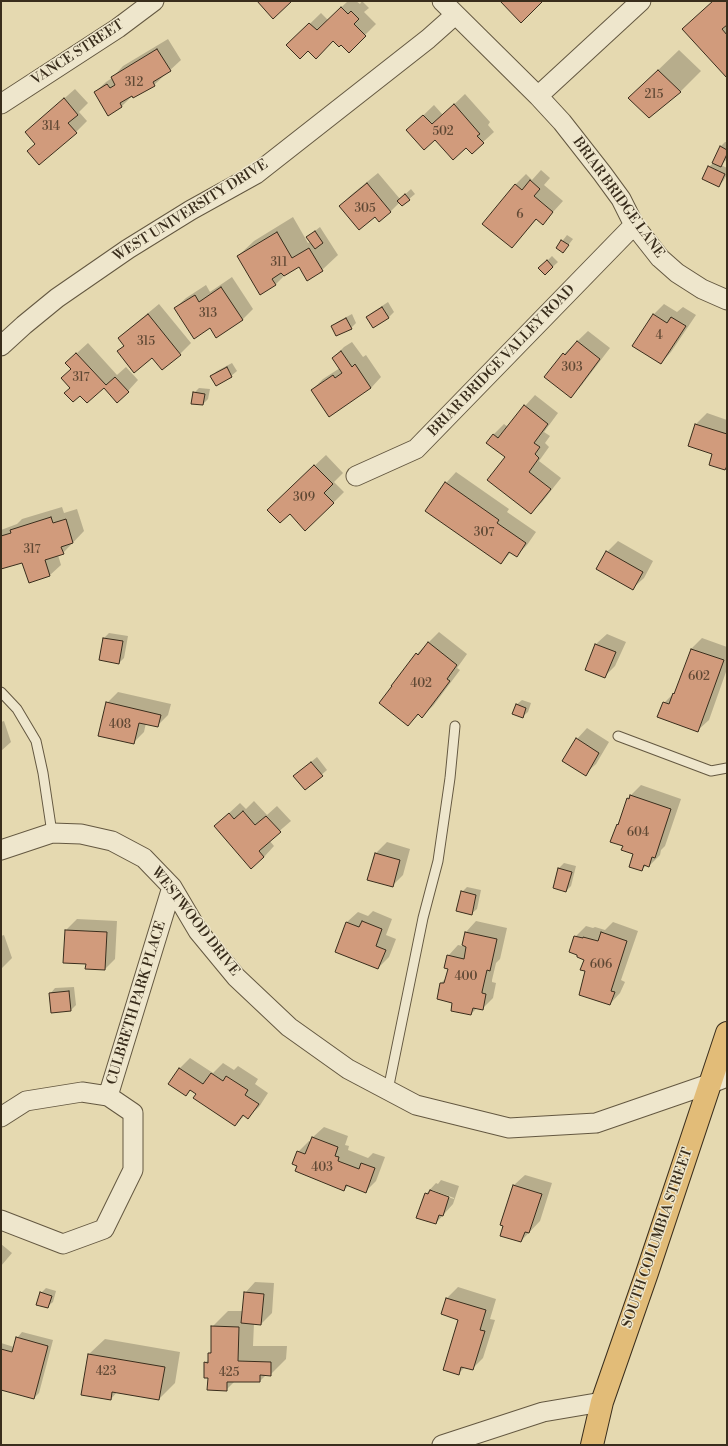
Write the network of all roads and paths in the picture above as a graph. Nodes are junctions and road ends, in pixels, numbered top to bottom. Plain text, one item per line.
1 (154, 1) edge
2 (442, 1) edge
3 (641, 1) edge
4 (455, 15) junction
5 (538, 96) junction
6 (1, 104) edge
7 (634, 225) junction
8 (727, 300) edge
9 (1, 346) edge
10 (356, 476) dead end
11 (1, 692) edge
12 (455, 726) dead end
13 (618, 736) dead end
14 (727, 768) edge
15 (52, 833) junction
16 (1, 850) edge
17 (172, 887) junction
18 (727, 1033) edge
19 (718, 1081) edge
20 (388, 1090) junction
21 (108, 1096) junction
22 (1, 1117) edge
23 (1, 1220) edge
24 (602, 1402) junction
25 (442, 1445) edge
26 (592, 1445) edge

1 - 6 street, VANCE STREET
2 - 4 street, BRIAR BRIDGE LANE
3 - 5 street
4 - 5 street, BRIAR BRIDGE LANE
4 - 9 street, WEST UNIVERSITY DRIVE
5 - 7 street, BRIAR BRIDGE LANE
7 - 8 street, BRIAR BRIDGE LANE
7 - 10 street, BRIAR BRIDGE VALLEY ROAD
11 - 15 lane
12 - 20 lane
13 - 14 lane
15 - 16 street, WESTWOOD DRIVE
15 - 17 street, WESTWOOD DRIVE
17 - 20 street, WESTWOOD DRIVE
17 - 21 street, CULBRETH PARK PLACE
18 - 19 main road, SOUTH COLUMBIA STREET
19 - 20 street, WESTWOOD DRIVE
19 - 24 main road, SOUTH COLUMBIA STREET
21 - 22 street, CULBRETH PARK PLACE
21 - 23 street, CULBRETH PARK PLACE
24 - 25 street
24 - 26 main road, SOUTH COLUMBIA STREET

